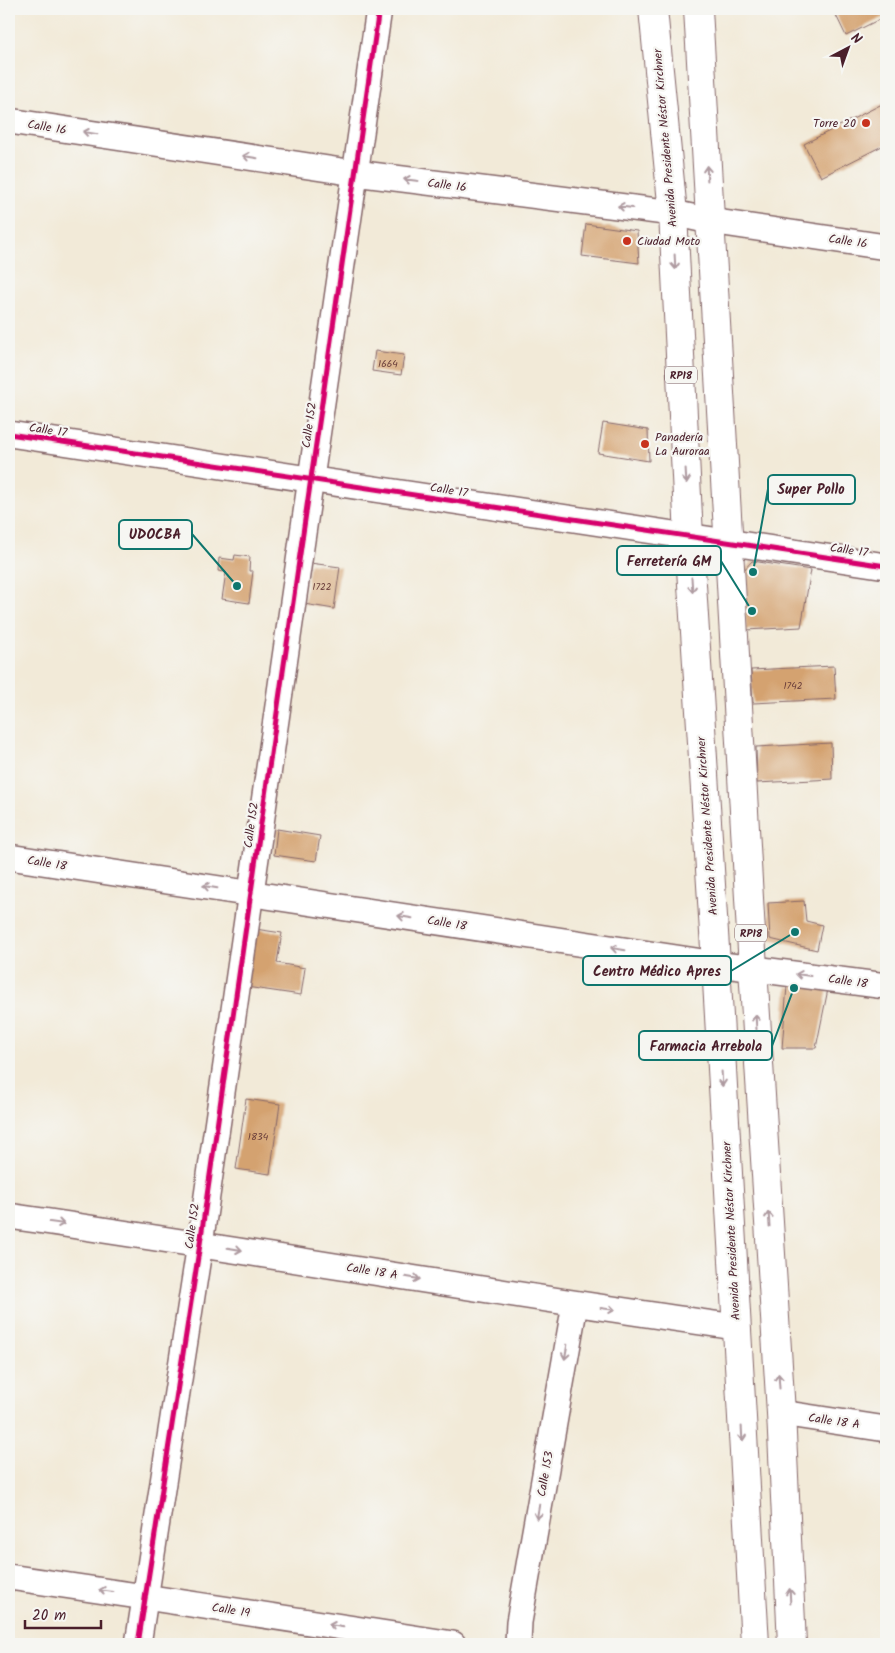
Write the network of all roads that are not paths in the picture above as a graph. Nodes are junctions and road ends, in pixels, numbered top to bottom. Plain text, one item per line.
1 (379, 9) edge
2 (653, 9) edge
3 (698, 9) edge
4 (9, 121) edge
5 (355, 173) junction
6 (673, 213) junction
7 (710, 221) junction
8 (886, 247) edge
9 (9, 434) edge
10 (311, 479) junction
11 (689, 537) junction
12 (730, 542) junction
13 (886, 566) edge
14 (9, 857) edge
15 (251, 894) junction
16 (716, 964) junction
17 (753, 968) junction
18 (886, 986) edge
19 (9, 1216) edge
20 (200, 1244) junction
21 (574, 1304) junction
22 (736, 1327) junction
23 (781, 1413) junction
24 (886, 1429) edge
25 (9, 1577) edge
26 (145, 1596) junction
27 (138, 1644) edge
28 (453, 1644) edge
29 (518, 1644) edge
30 (755, 1644) edge
31 (792, 1644) edge

1 - 5 street, Calle 152
2 - 6 main road, Avenida Presidente Néstor Kirchner / RP18
7 -> 3 main road, RP18
5 -> 4 street, Calle 16
6 -> 5 street, Calle 16
5 - 10 street, Calle 152
6 - 7 street, Calle 16
6 -> 11 main road, Avenida Presidente Néstor Kirchner / RP18
7 - 8 street, Calle 16
7 - 12 main road, RP18
9 - 10 street, Calle 17
10 - 11 street, Calle 17
10 - 15 street, Calle 152
11 - 12 street, Calle 17
11 -> 16 main road, Avenida Presidente Néstor Kirchner / RP18
12 - 13 street, Calle 17
12 - 17 main road, RP18
15 -> 14 street, Calle 18
16 -> 15 street, Calle 18
15 - 20 street, Calle 152
16 - 17 street, Calle 18
16 -> 22 main road, Avenida Presidente Néstor Kirchner / RP18
18 -> 17 street, Calle 18
23 -> 17 main road, RP18
19 -> 20 street, Calle 18 A
20 -> 21 street, Calle 18 A
20 - 26 street, Calle 152
21 -> 22 street, Calle 18 A
21 -> 29 street, Calle 153
22 -> 30 main road, Avenida Presidente Néstor Kirchner / RP18
23 - 24 street, Calle 18 A
31 -> 23 main road, RP18
26 -> 25 street, Calle 19
26 - 27 street, Calle 152
28 -> 26 street, Calle 19

